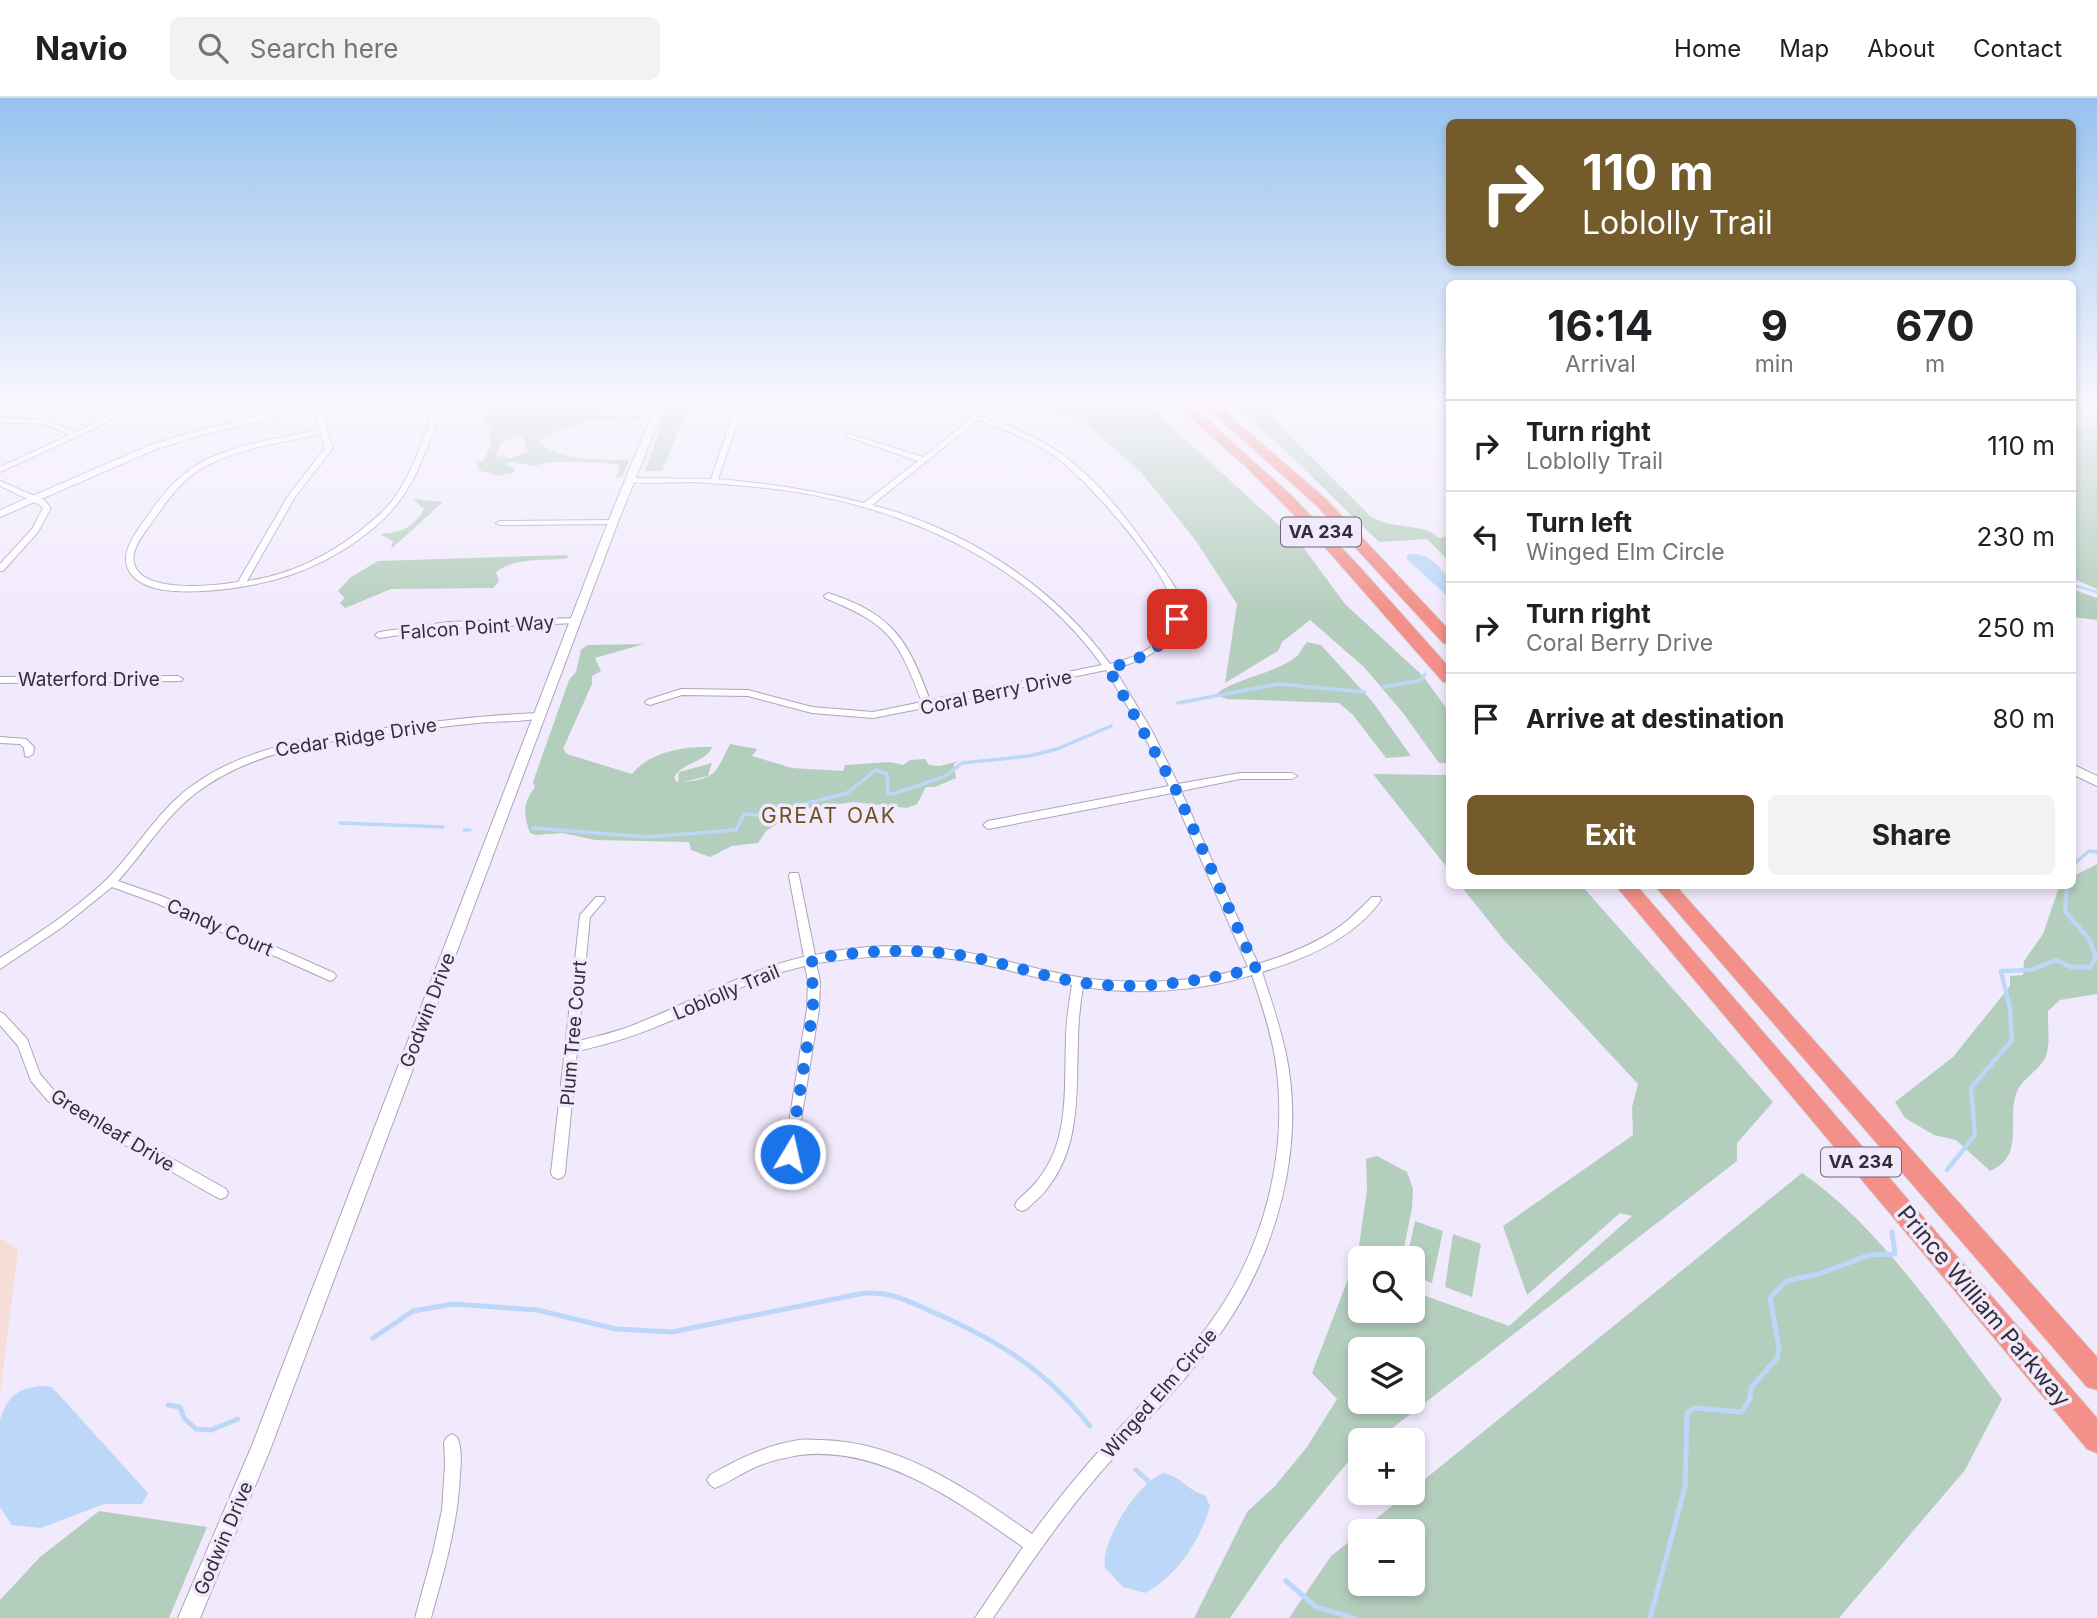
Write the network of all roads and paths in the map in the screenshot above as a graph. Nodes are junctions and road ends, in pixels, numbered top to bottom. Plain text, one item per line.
1 (97, 471) edge
2 (195, 471) edge
3 (313, 471) edge
4 (411, 471) edge
5 (635, 471) edge
6 (718, 471) edge
7 (909, 471) edge
8 (1080, 471) edge
9 (1259, 471) edge
10 (1285, 471) edge
11 (715, 479) junction
12 (631, 480) junction
13 (0, 483) edge
14 (34, 498) junction
15 (867, 505) junction
16 (0, 513) edge
17 (613, 522) junction
18 (500, 523) dead end
19 (0, 569) edge
20 (240, 584) junction
21 (828, 596) dead end
22 (575, 621) junction
23 (379, 635) dead end
24 (1446, 637) edge
25 (1108, 668) junction
26 (1446, 674) edge
27 (178, 679) dead end
28 (0, 680) edge
29 (650, 702) dead end
30 (928, 706) junction
31 (539, 716) junction
32 (0, 740) edge
33 (29, 754) dead end
34 (2076, 771) edge
35 (1292, 776) dead end
36 (2097, 780) edge
37 (1176, 790) junction
38 (988, 825) dead end
39 (794, 876) dead end
40 (110, 882) junction
41 (1629, 889) edge
42 (1668, 889) edge
43 (600, 900) dead end
44 (1377, 900) dead end
45 (812, 959) junction
46 (0, 964) edge
47 (1256, 969) junction
48 (330, 976) dead end
49 (1078, 982) junction
50 (0, 1017) edge
51 (572, 1047) junction
52 (790, 1154) dead end
53 (558, 1172) dead end
54 (221, 1193) dead end
55 (1022, 1205) dead end
56 (2097, 1377) edge
57 (2097, 1438) edge
58 (452, 1442) dead end
59 (715, 1480) dead end
60 (1033, 1544) junction
61 (190, 1618) edge
62 (423, 1618) edge
63 (984, 1618) edge

1 - 14 street
2 - 20 street
3 - 20 street
4 - 20 street
5 - 12 street, Godwin Drive
6 - 11 street
7 - 15 street
8 - 25 street, Coral Berry Drive
9 - 26 highway, VA 234
10 - 24 highway, VA 234
11 - 12 street, Winged Elm Circle
11 - 15 street, Winged Elm Circle
12 - 17 street, Godwin Drive
13 - 14 street
14 - 16 street
14 - 19 street
15 - 25 street, Winged Elm Circle
17 - 18 street
17 - 22 street, Godwin Drive
21 - 30 street
22 - 23 street, Falcon Point Way
22 - 31 street, Godwin Drive
25 - 30 street, Coral Berry Drive
25 - 37 street, Winged Elm Circle
27 - 28 street, Waterford Drive
29 - 30 street, Coral Berry Drive
31 - 40 street, Cedar Ridge Drive
31 - 61 street, Godwin Drive
32 - 33 street
34 - 36 street
35 - 37 street
37 - 38 street
37 - 47 street, Winged Elm Circle
39 - 45 street
40 - 46 street, Cedar Ridge Drive
40 - 48 street, Candy Court
41 - 57 highway, Prince William Parkway / VA 234
42 - 56 highway, Prince William Parkway / VA 234
43 - 51 street, Plum Tree Court
44 - 47 street, Loblolly Trail
45 - 49 street, Loblolly Trail
45 - 51 street, Loblolly Trail
45 - 52 street
47 - 49 street, Loblolly Trail
47 - 60 street, Winged Elm Circle
49 - 55 street
50 - 54 street, Greenleaf Drive
51 - 53 street, Plum Tree Court
58 - 62 street
59 - 60 street
60 - 63 street, Winged Elm Circle

